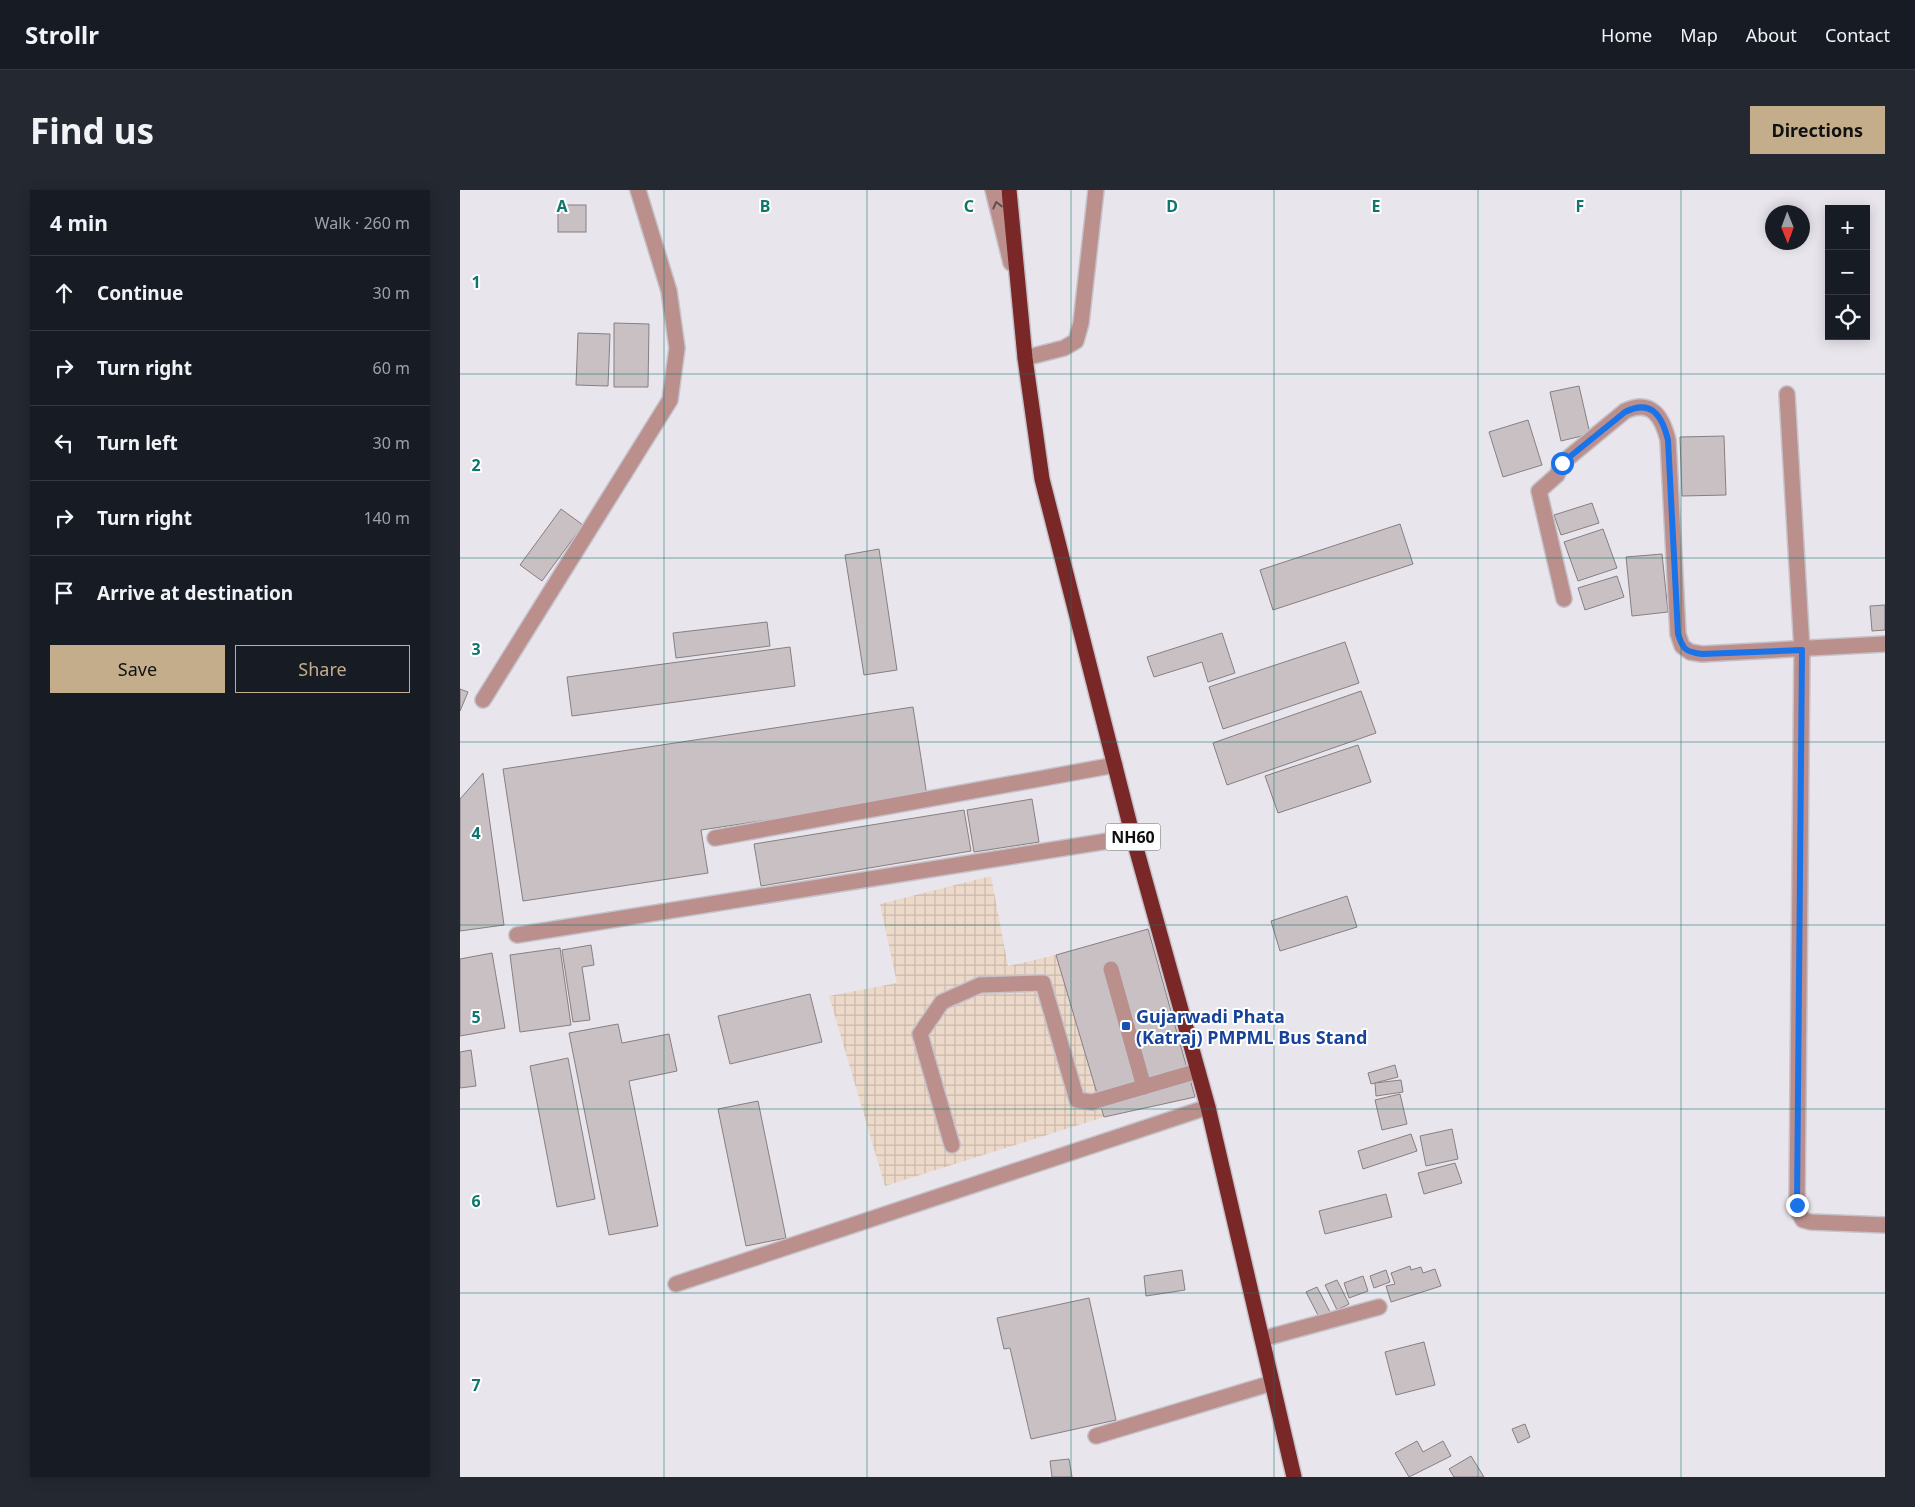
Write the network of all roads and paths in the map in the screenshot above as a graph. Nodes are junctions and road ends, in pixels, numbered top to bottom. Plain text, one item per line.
1 (638, 190) edge
2 (993, 190) edge
3 (1009, 190) edge
4 (1096, 190) edge
5 (1017, 286) junction
6 (1025, 358) junction
7 (1786, 394) dead end
8 (1564, 599) dead end
9 (1885, 644) edge
10 (1802, 650) junction
11 (483, 700) dead end
12 (1115, 765) junction
13 (1133, 836) junction
14 (715, 838) dead end
15 (518, 935) dead end
16 (1111, 969) dead end
17 (1198, 1071) junction
18 (1144, 1087) junction
19 (1208, 1107) junction
20 (952, 1145) dead end
21 (1885, 1225) edge
22 (676, 1284) dead end
23 (1379, 1307) dead end
24 (1262, 1339) junction
25 (1272, 1383) junction
26 (1096, 1436) dead end
27 (1294, 1477) edge

1 - 11 street
5 -> 2 street
3 - 5 highway, NH60
4 - 6 street
5 - 6 highway, NH60
6 - 12 highway, NH60
7 - 10 street
8 - 10 street
9 - 10 street
10 - 21 street
12 - 13 highway, NH60
12 - 14 street
13 - 15 street
13 - 17 highway, NH60
16 - 18 street
17 - 18 street
17 - 19 highway, NH60
18 - 20 street
19 - 22 street
19 - 24 highway, NH60
23 - 24 street
24 - 25 highway, NH60
25 - 26 street
25 - 27 highway, NH60

